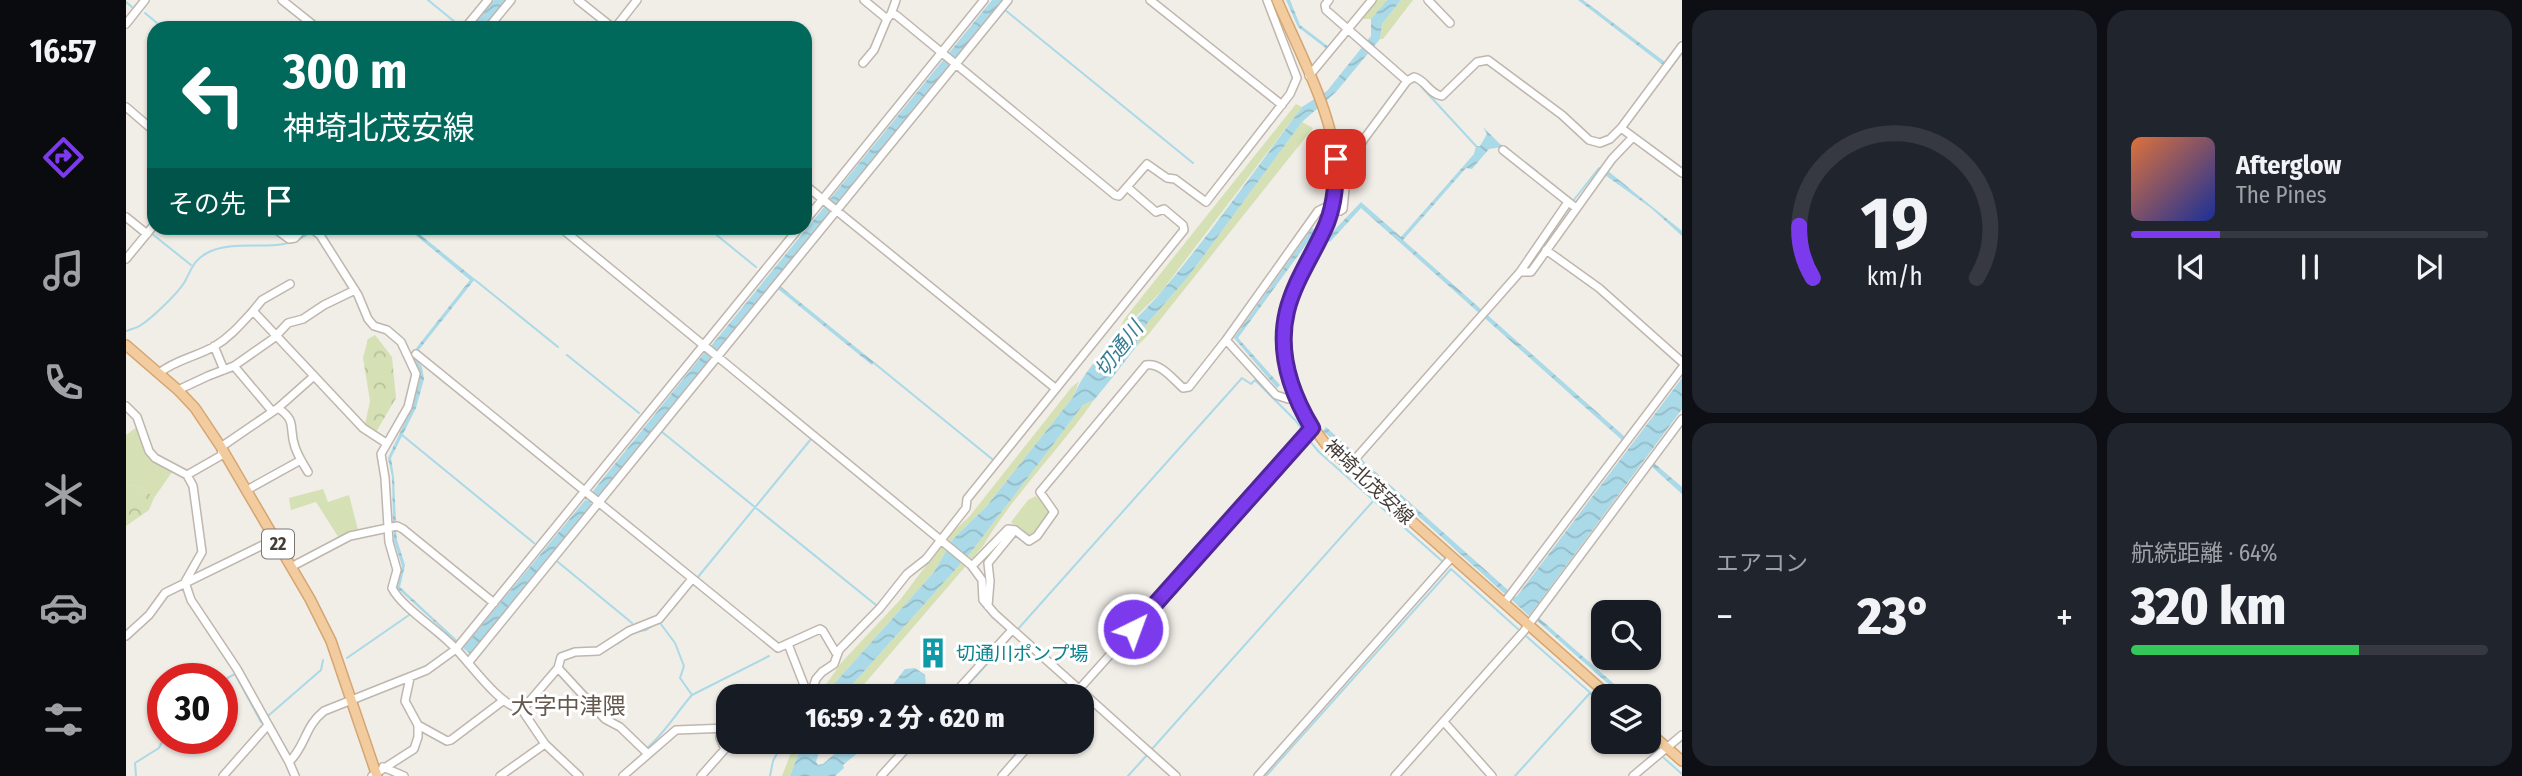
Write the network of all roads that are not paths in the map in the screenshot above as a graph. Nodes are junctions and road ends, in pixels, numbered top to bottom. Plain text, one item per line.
1 (145, 0) edge
2 (282, 0) edge
3 (488, 0) edge
4 (510, 0) edge
5 (578, 0) edge
6 (637, 0) edge
7 (864, 0) edge
8 (896, 0) edge
9 (984, 0) edge
10 (1008, 0) edge
11 (1150, 0) edge
12 (1267, 0) edge
13 (1277, 0) edge
14 (1329, 0) edge
15 (1372, 0) edge
16 (1429, 0) edge
17 (889, 17) junction
18 (308, 21) edge
19 (471, 21) edge
20 (494, 21) edge
21 (605, 21) edge
22 (620, 21) edge
23 (1450, 23) dead end
24 (126, 24) edge
25 (1349, 29) junction
26 (1682, 46) edge
27 (943, 54) junction
28 (863, 63) dead end
29 (955, 64) junction
30 (1309, 76) junction
31 (1407, 81) junction
32 (1282, 105) junction
33 (126, 107) edge
34 (147, 125) edge
35 (1621, 128) junction
36 (1633, 137) junction
37 (1503, 150) dead end
38 (1682, 173) edge
39 (1127, 187) junction
40 (812, 192) edge
41 (1572, 205) junction
42 (830, 206) junction
43 (1331, 210) junction
44 (812, 216) edge
45 (126, 217) edge
46 (812, 228) edge
47 (147, 234) joint
48 (320, 235) edge
49 (570, 235) edge
50 (794, 235) edge
51 (806, 235) edge
52 (1546, 250) junction
53 (126, 260) edge
54 (1520, 272) junction
55 (290, 284) dead end
56 (355, 290) junction
57 (253, 311) junction
58 (276, 333) junction
59 (1226, 340) junction
60 (126, 345) edge
61 (214, 346) junction
62 (711, 351) junction
63 (416, 354) dead end
64 (1682, 362) edge
65 (234, 366) junction
66 (1682, 368) edge
67 (224, 370) junction
68 (159, 373) junction
69 (314, 376) junction
70 (1055, 388) junction
71 (178, 390) junction
72 (1295, 395) junction
73 (126, 406) edge
74 (275, 409) junction
75 (1682, 419) edge
76 (1312, 428) junction
77 (386, 443) junction
78 (222, 447) junction
79 (301, 460) junction
80 (1354, 461) junction
81 (308, 472) dead end
82 (187, 475) junction
83 (247, 490) junction
84 (592, 497) junction
85 (393, 526) junction
86 (1015, 530) junction
87 (275, 539) junction
88 (942, 541) junction
89 (1452, 558) junction
90 (972, 565) junction
91 (292, 567) junction
92 (692, 579) junction
93 (185, 582) junction
94 (1508, 598) junction
95 (494, 603) junction
96 (988, 606) junction
97 (1532, 619) junction
98 (1012, 630) junction
99 (126, 636) edge
100 (788, 644) junction
101 (456, 649) junction
102 (836, 653) junction
103 (468, 663) junction
104 (558, 668) junction
105 (410, 678) junction
106 (804, 684) edge
107 (816, 684) edge
108 (963, 684) edge
109 (1067, 684) edge
110 (1084, 684) edge
111 (1597, 684) edge
112 (350, 700) junction
113 (503, 700) junction
114 (1094, 708) edge
115 (522, 710) junction
116 (1444, 722) junction
117 (268, 725) junction
118 (418, 725) junction
119 (716, 729) edge
120 (1676, 741) edge
121 (545, 744) junction
122 (647, 753) junction
123 (721, 754) edge
124 (901, 754) edge
125 (1021, 754) edge
126 (1682, 761) edge
127 (289, 762) junction
128 (377, 773) edge
129 (223, 776) edge
130 (295, 776) edge
131 (404, 776) edge
132 (500, 776) edge
133 (579, 776) edge
134 (624, 776) edge
135 (701, 776) edge
136 (881, 776) edge
137 (1002, 776) edge
138 (1176, 776) edge
139 (1258, 776) edge
140 (1395, 776) edge
141 (1492, 776) edge
142 (1633, 776) edge

1 - 24 street
2 - 18 street
3 - 19 street
4 - 20 street
5 - 21 street
6 - 22 street
7 - 17 street
8 - 17 street
9 - 27 street
10 - 29 street
11 - 32 street
12 - 32 street
13 - 30 main road, 神埼北茂安線
14 - 25 street
15 - 25 street
16 - 23 street
17 - 27 street
17 - 28 street
25 - 30 street
25 - 31 street
26 - 35 street
27 - 29 street
27 - 42 street
29 - 39 street
29 - 42 street
30 - 43 main road, 神埼北茂安線
31 - 35 street
31 - 43 street
32 - 39 street
33 - 34 street
35 - 36 street
36 - 38 street
36 - 41 street
37 - 41 street
39 - 70 street
40 - 42 street
41 - 52 street
41 - 54 street
42 - 44 street
42 - 46 street
42 - 70 street
43 - 59 street
43 - 72 main road, 神埼北茂安線
45 - 47 street
47 - 53 street
48 - 56 street
49 - 62 street
50 - 62 street
51 - 62 street
52 - 54 street
52 - 64 street
54 - 80 street
55 - 57 street
56 - 58 street
56 - 77 street
57 - 58 street
57 - 61 street
58 - 65 street
58 - 69 street
59 - 72 street
59 - 86 street
60 - 68 main road, 22
61 - 67 street
61 - 68 street
62 - 84 street
62 - 84 street
62 - 88 street
63 - 84 street
65 - 67 street
65 - 74 street
66 - 94 street
67 - 71 street
68 - 71 main road, 22
69 - 74 street
69 - 77 street
70 - 88 street
71 - 78 main road, 22
72 - 76 main road, 神埼北茂安線
73 - 82 street
74 - 78 street
74 - 79 street
75 - 97 street
76 - 80 main road, 神埼北茂安線
76 - 110 street
77 - 85 street
78 - 82 street
78 - 83 main road, 22
79 - 81 street
79 - 83 street
80 - 89 main road, 神埼北茂安線
82 - 93 street
83 - 87 main road, 22
84 - 92 street
84 - 95 street
84 - 103 street
85 - 91 street
85 - 95 street
85 - 101 street
86 - 90 street
86 - 96 street
87 - 91 main road, 22
87 - 93 street
88 - 90 street
88 - 102 street
89 - 94 main road, 神埼北茂安線
89 - 139 street
90 - 96 street
91 - 112 main road, 22
92 - 100 street
92 - 104 street
93 - 99 street
93 - 117 street
94 - 97 main road, 神埼北茂安線
95 - 101 street
96 - 98 street
97 - 111 main road, 神埼北茂安線
97 - 116 street
98 - 108 street
98 - 109 street
100 - 102 street
100 - 106 street
101 - 103 street
101 - 105 street
102 - 107 street
103 - 113 street
104 - 115 street
104 - 122 street
105 - 112 street
105 - 118 street
112 - 127 street
112 - 128 main road, 22
113 - 115 street
113 - 118 street
114 - 138 street
115 - 121 street
116 - 140 street
116 - 141 street
117 - 127 street
117 - 129 street
118 - 128 street
119 - 122 street
120 - 126 main road
120 - 142 street
121 - 132 street
121 - 133 street
122 - 134 street
123 - 135 street
124 - 136 street
125 - 137 street
127 - 130 street
128 - 131 street

